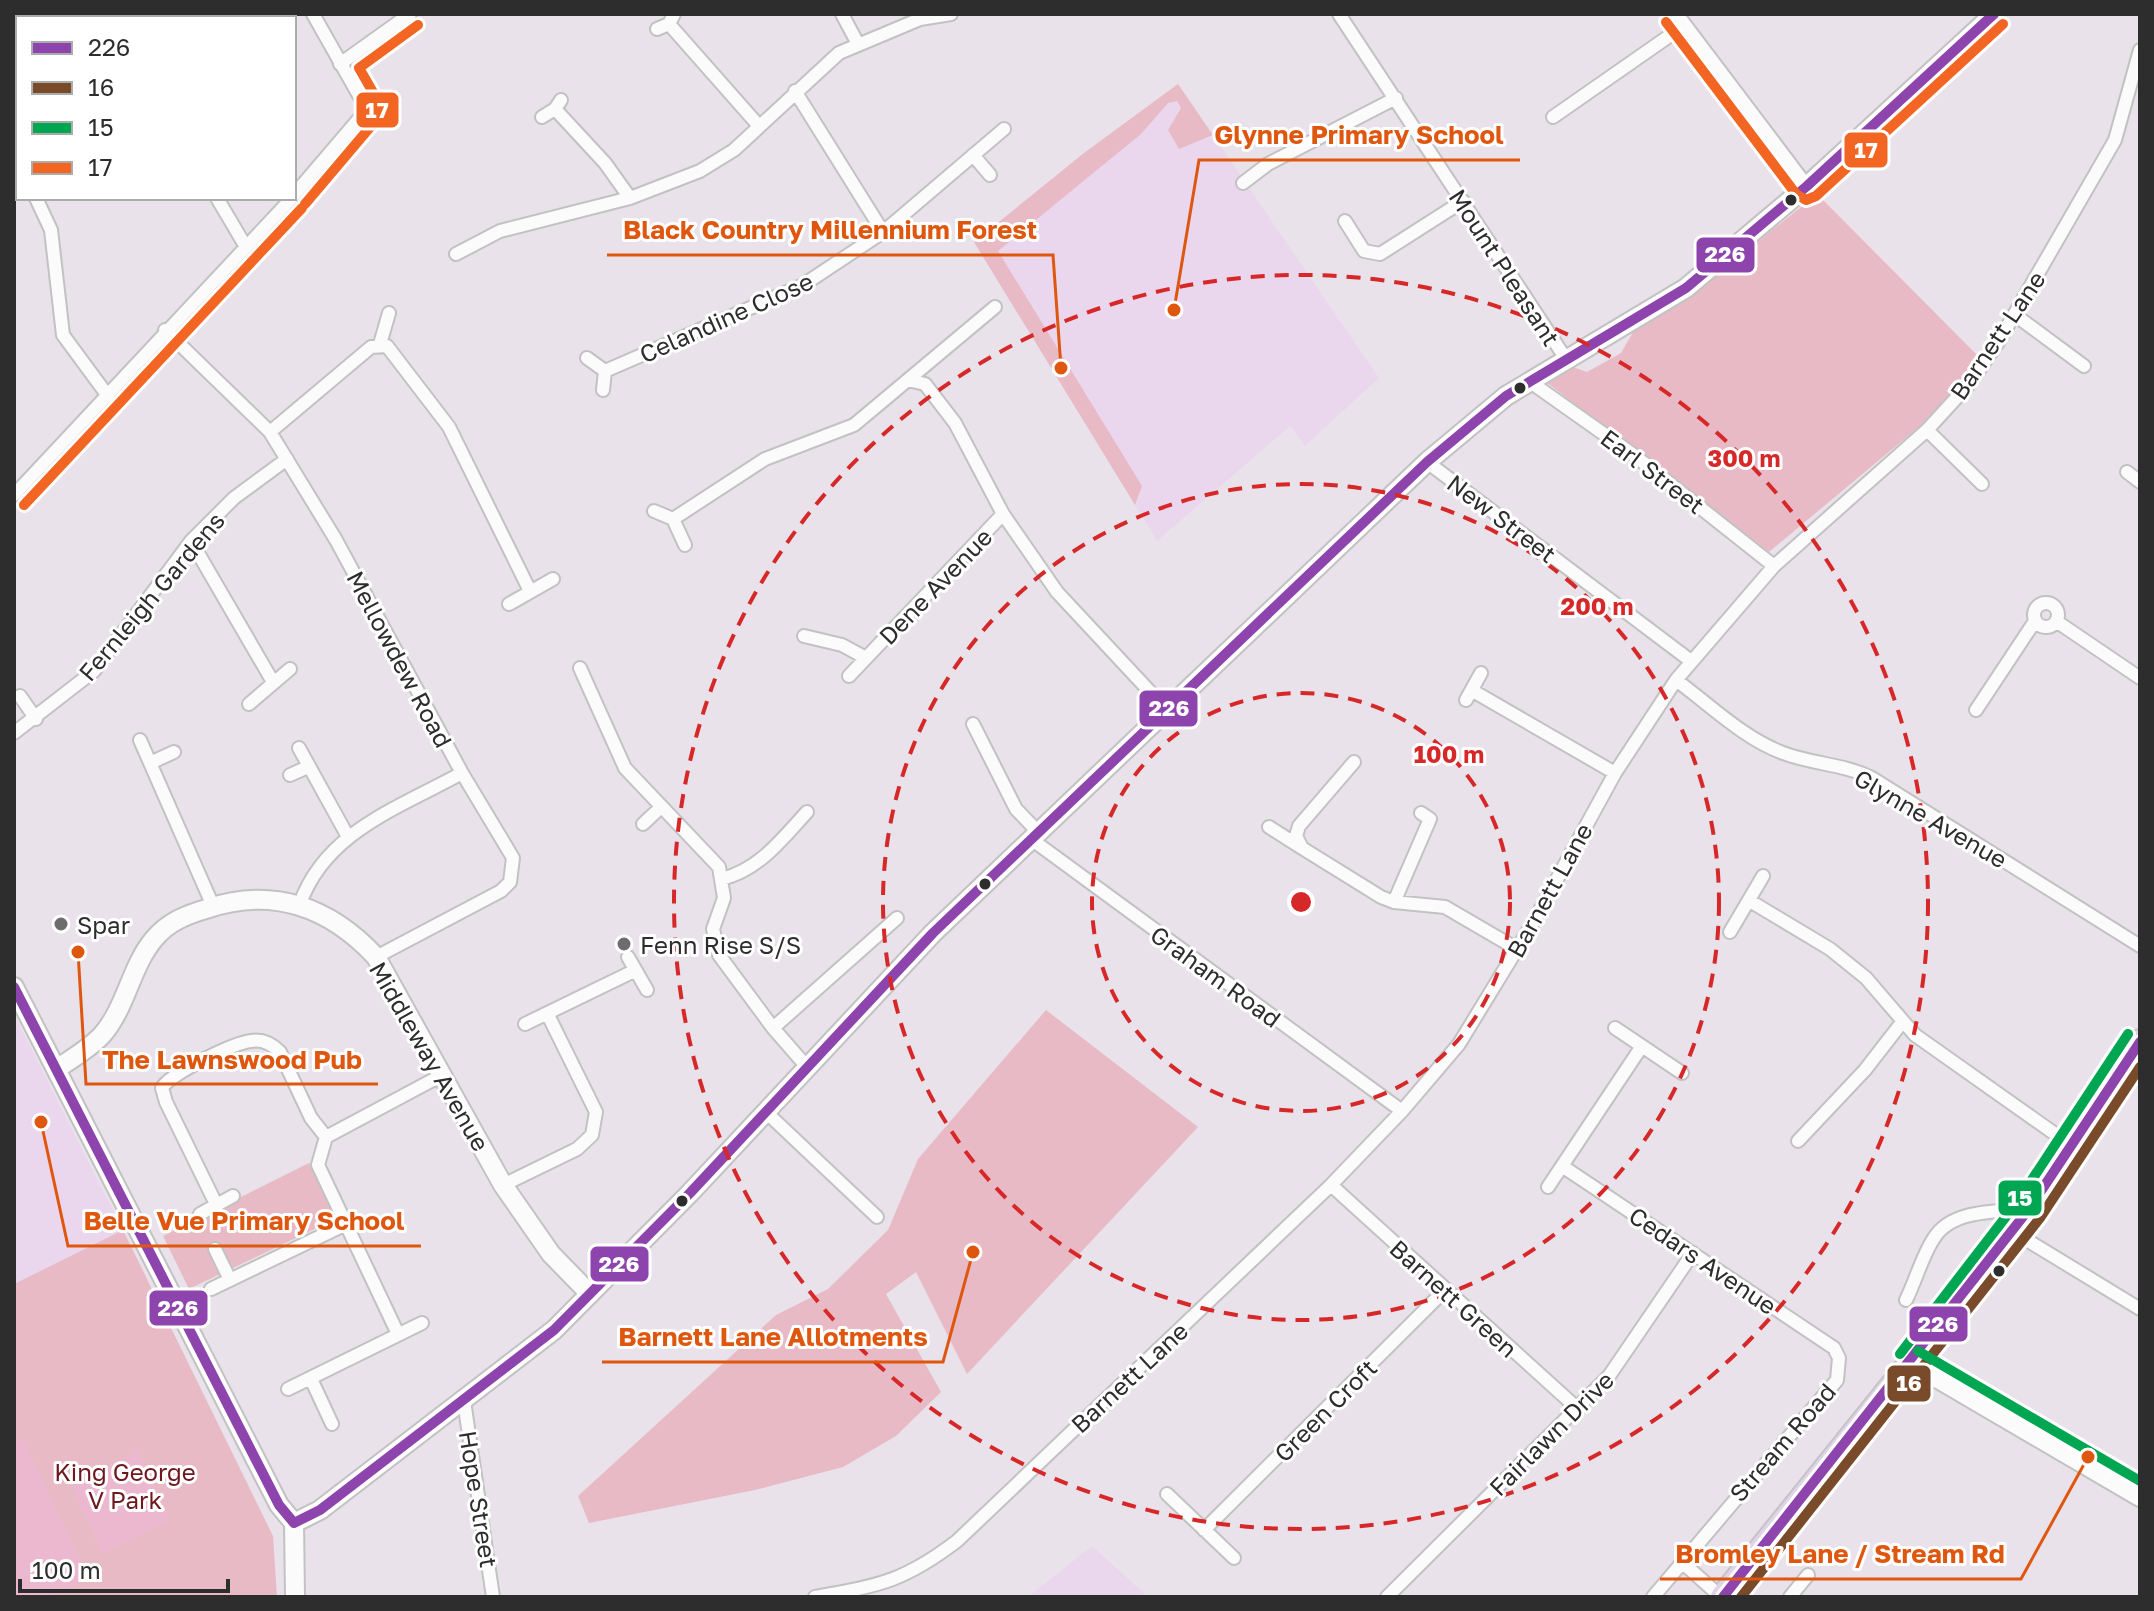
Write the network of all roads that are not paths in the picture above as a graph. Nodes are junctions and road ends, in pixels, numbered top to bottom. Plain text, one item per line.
1 (313, 14) edge
2 (410, 14) edge
3 (842, 14) edge
4 (951, 14) edge
5 (1339, 14) edge
6 (1994, 14) edge
7 (1681, 20) edge
8 (667, 22) edge
9 (858, 44) junction
10 (2140, 50) edge
11 (340, 64) junction
12 (795, 91) junction
13 (1396, 98) junction
14 (542, 117) dead end
15 (1553, 117) dead end
16 (759, 126) junction
17 (1004, 129) dead end
18 (973, 155) junction
19 (990, 175) dead end
20 (1243, 183) dead end
21 (1807, 186) junction
22 (296, 193) edge
23 (630, 198) junction
24 (37, 200) edge
25 (218, 200) edge
26 (290, 200) edge
27 (1463, 201) junction
28 (1345, 221) dead end
29 (883, 232) junction
30 (246, 247) junction
31 (456, 254) dead end
32 (995, 307) dead end
33 (389, 313) dead end
34 (2015, 315) junction
35 (165, 330) junction
36 (380, 344) junction
37 (587, 358) dead end
38 (1566, 359) junction
39 (2084, 366) dead end
40 (605, 371) junction
41 (908, 380) junction
42 (1529, 381) junction
43 (603, 390) dead end
44 (108, 396) junction
45 (1927, 430) junction
46 (270, 432) junction
47 (287, 459) junction
48 (1427, 462) junction
49 (2127, 472) dead end
50 (2140, 482) edge
51 (1982, 484) dead end
52 (14, 495) edge
53 (654, 511) dead end
54 (1003, 514) junction
55 (673, 519) junction
56 (191, 541) junction
57 (685, 545) dead end
58 (1774, 566) junction
59 (553, 579) dead end
60 (530, 591) junction
61 (509, 604) dead end
62 (2035, 621) junction
63 (2056, 621) junction
64 (804, 636) dead end
65 (866, 658) junction
66 (1691, 661) junction
67 (580, 668) dead end
68 (290, 669) dead end
69 (1481, 673) dead end
70 (849, 676) dead end
71 (2140, 678) edge
72 (1676, 680) junction
73 (273, 682) junction
74 (20, 696) dead end
75 (249, 704) dead end
76 (1167, 710) junction
77 (1976, 710) dead end
78 (36, 719) junction
79 (973, 724) dead end
80 (14, 733) edge
81 (997, 737) dead end
82 (140, 740) dead end
83 (983, 746) junction
84 (299, 748) dead end
85 (174, 752) dead end
86 (1354, 762) dead end
87 (150, 763) junction
88 (308, 767) junction
89 (462, 773) junction
90 (1615, 773) junction
91 (290, 775) dead end
92 (660, 808) junction
93 (807, 812) dead end
94 (1421, 813) dead end
95 (643, 824) dead end
96 (1269, 827) dead end
97 (347, 835) junction
98 (1034, 835) junction
99 (1302, 848) junction
100 (1763, 876) dead end
101 (722, 879) junction
102 (1750, 901) junction
103 (1394, 902) junction
104 (300, 904) junction
105 (213, 906) junction
106 (897, 918) dead end
107 (1730, 932) dead end
108 (2140, 946) edge
109 (1517, 949) junction
110 (376, 957) junction
111 (628, 957) dead end
112 (634, 971) junction
113 (14, 987) edge
114 (647, 990) dead end
115 (548, 1015) junction
116 (1903, 1021) junction
117 (525, 1024) dead end
118 (773, 1028) junction
119 (1615, 1028) dead end
120 (2140, 1042) edge
121 (1642, 1046) junction
122 (807, 1067) junction
123 (58, 1068) junction
124 (1682, 1073) dead end
125 (444, 1074) junction
126 (1402, 1111) junction
127 (767, 1113) junction
128 (326, 1137) junction
129 (1798, 1141) dead end
130 (2072, 1146) junction
131 (1562, 1166) junction
132 (503, 1185) junction
133 (1331, 1185) junction
134 (1548, 1187) dead end
135 (233, 1196) dead end
136 (216, 1204) junction
137 (2029, 1209) junction
138 (200, 1214) dead end
139 (877, 1217) dead end
140 (344, 1225) junction
141 (2012, 1231) junction
142 (215, 1249) dead end
143 (1693, 1253) junction
144 (230, 1280) junction
145 (211, 1289) dead end
146 (1445, 1290) junction
147 (590, 1294) junction
148 (1906, 1300) dead end
149 (2140, 1309) edge
150 (422, 1323) dead end
151 (398, 1334) junction
152 (1839, 1358) joint
153 (1911, 1363) junction
154 (311, 1379) junction
155 (288, 1389) dead end
156 (464, 1401) junction
157 (1578, 1409) junction
158 (332, 1424) dead end
159 (1167, 1494) dead end
160 (2140, 1497) edge
161 (294, 1523) junction
162 (1204, 1530) junction
163 (1234, 1558) dead end
164 (1683, 1563) junction
165 (1808, 1575) dead end
166 (295, 1597) edge
167 (493, 1597) edge
168 (815, 1597) edge
169 (1387, 1597) edge
170 (1653, 1597) edge
171 (1722, 1597) edge
172 (1790, 1597) edge

1 - 11 street
2 - 11 street
3 - 9 street
4 - 9 street
5 - 13 street, Mount Pleasant
6 - 21 street
7 - 15 street
7 - 21 street
8 - 16 street
9 - 12 street
10 - 34 street, Barnett Lane
11 - 22 street
12 - 16 street
12 - 29 street
13 - 20 street
13 - 27 street, Mount Pleasant
14 - 23 street
16 - 23 street
17 - 18 street, Celandine Close
18 - 19 street
18 - 29 street, Celandine Close
21 - 38 street
23 - 31 street
24 - 44 street
25 - 30 street
26 - 30 street
27 - 28 street
27 - 38 street, Mount Pleasant
29 - 40 street, Celandine Close
30 - 35 street
32 - 41 street
33 - 36 street
34 - 39 street
34 - 45 street, Barnett Lane
35 - 44 street
35 - 46 street, Mellowdew Road
36 - 46 street
36 - 60 street
37 - 40 street
38 - 42 street
40 - 43 street
41 - 54 street, Dene Avenue
41 - 55 street
42 - 48 street
42 - 58 street, Earl Street
44 - 52 street
45 - 51 street
45 - 58 street, Barnett Lane
46 - 47 street, Mellowdew Road
47 - 56 street, Fernleigh Gardens
47 - 89 street, Mellowdew Road
48 - 66 street, New Street
48 - 76 street
49 - 50 street
53 - 55 street
54 - 65 street, Dene Avenue
54 - 76 street, Dene Avenue
55 - 57 street
56 - 73 street
56 - 78 street, Fernleigh Gardens
58 - 66 street, Barnett Lane
59 - 60 street
60 - 61 street
62 - 63 street
62 - 63 street
62 - 77 street
63 - 71 street
64 - 65 street, Dene Avenue
65 - 70 street, Dene Avenue
66 - 72 street, Barnett Lane
67 - 92 street
68 - 73 street
69 - 90 street
72 - 90 street, Barnett Lane
72 - 108 street, Glynne Avenue
73 - 75 street
74 - 78 street
76 - 98 street
78 - 80 street, Fernleigh Gardens
79 - 83 street, Graham Road
81 - 83 street
82 - 87 street
83 - 98 street, Graham Road
84 - 88 street
85 - 87 street
86 - 99 street
87 - 105 street
88 - 91 street
88 - 97 street
89 - 97 street
89 - 110 street, Mellowdew Road
90 - 109 street, Barnett Lane
92 - 95 street
92 - 101 street
93 - 101 street
94 - 103 street
96 - 99 street
97 - 104 street
98 - 122 street
98 - 126 street, Graham Road
99 - 103 street
100 - 102 street
101 - 118 street
102 - 107 street
102 - 116 street
103 - 109 street
104 - 105 street, Middleway Avenue
104 - 110 street, Middleway Avenue
105 - 123 street, Middleway Avenue
106 - 118 street
109 - 126 street, Barnett Lane
110 - 125 street, Middleway Avenue
111 - 112 street
112 - 114 street
112 - 115 street
113 - 123 street
115 - 117 street
115 - 132 street
116 - 129 street
116 - 130 street
118 - 122 street
119 - 121 street
120 - 130 highway, Stream Road
121 - 124 street
121 - 131 street
122 - 127 street
123 - 161 street
125 - 128 street
125 - 132 street, Middleway Avenue
126 - 133 street, Barnett Lane
127 - 139 street
127 - 147 street
128 - 136 street
128 - 140 street
130 - 137 highway, Stream Road
131 - 134 street
131 - 143 street, Cedars Avenue
132 - 147 street, Middleway Avenue
133 - 146 street, Barnett Green
133 - 168 street, Barnett Lane
135 - 136 street
136 - 138 street
137 - 141 highway, Stream Road
137 - 148 street
140 - 144 street
140 - 151 street
141 - 149 street
141 - 153 highway, Stream Road
142 - 144 street
143 - 152 street, Cedars Avenue
143 - 157 street, Fairlawn Drive
144 - 145 street
146 - 157 street, Barnett Green
146 - 162 street, Green Croft
147 - 156 street
150 - 151 street
151 - 154 street
152 - 164 street, Stream Road
153 - 160 street
153 - 171 highway, Stream Road
154 - 155 street
154 - 158 street
156 - 161 street
156 - 167 street, Hope Street
157 - 169 street, Fairlawn Drive
159 - 162 street
161 - 166 street
162 - 163 street
164 - 170 street, Stream Road
164 - 171 street
165 - 172 street

